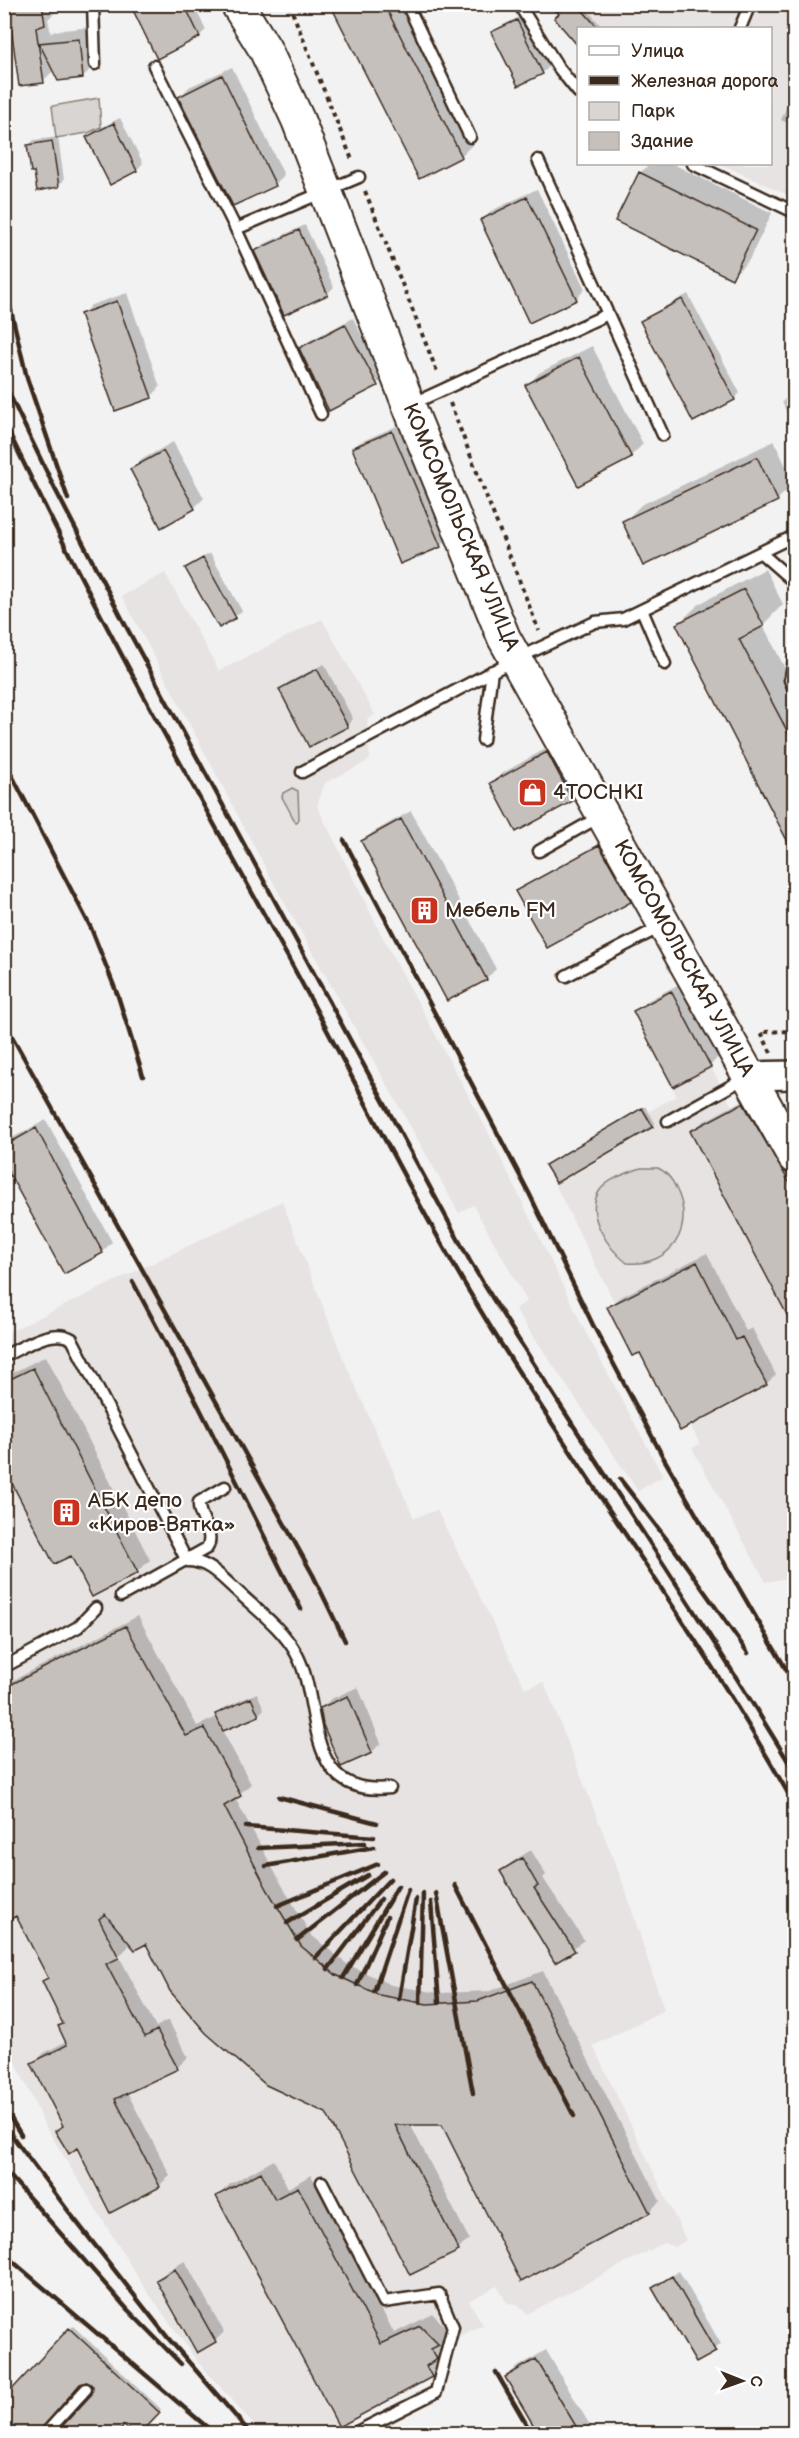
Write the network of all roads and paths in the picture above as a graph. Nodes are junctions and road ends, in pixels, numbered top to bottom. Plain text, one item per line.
1 (93, 4) edge
2 (237, 4) edge
3 (289, 4) edge
4 (407, 4) edge
5 (524, 4) edge
6 (750, 4) edge
7 (740, 27) edge
8 (95, 64) dead end
9 (154, 66) dead end
10 (577, 89) edge
11 (470, 137) dead end
12 (538, 160) dead end
13 (695, 165) edge
14 (359, 177) junction
15 (326, 190) junction
16 (795, 212) edge
17 (237, 229) junction
18 (608, 314) junction
19 (444, 389) junction
20 (409, 406) junction
21 (321, 414) dead end
22 (663, 435) dead end
23 (795, 537) edge
24 (761, 553) junction
25 (795, 582) edge
26 (642, 610) junction
27 (545, 645) junction
28 (795, 662) edge
29 (665, 664) dead end
30 (504, 665) junction
31 (795, 689) edge
32 (483, 740) dead end
33 (302, 772) dead end
34 (604, 815) junction
35 (539, 851) dead end
36 (665, 925) junction
37 (566, 976) dead end
38 (795, 1031) edge
39 (788, 1075) edge
40 (749, 1076) junction
41 (668, 1121) dead end
42 (795, 1157) edge
43 (4, 1356) edge
44 (225, 1487) dead end
45 (187, 1561) junction
46 (121, 1596) dead end
47 (96, 1608) dead end
48 (4, 1666) edge
49 (390, 1788) dead end
50 (322, 2182) dead end
51 (86, 2389) dead end
52 (45, 2433) edge
53 (352, 2433) edge

1 - 8 lane
2 - 15 main road, КОМСОМОЛЬСКАЯ УЛИЦА
3 - 14 path
4 - 11 lane
5 - 10 lane
6 - 7 lane
9 - 17 lane
12 - 18 lane
13 - 16 lane
14 - 15 lane
14 - 19 path
15 - 17 lane
15 - 20 main road, КОМСОМОЛЬСКАЯ УЛИЦА
17 - 21 lane
18 - 19 lane
18 - 22 lane
19 - 20 lane
19 - 27 path
20 - 30 main road, КОМСОМОЛЬСКАЯ УЛИЦА
23 - 24 lane
24 - 25 lane
24 - 26 lane
26 - 27 lane
26 - 29 lane
27 - 30 lane
28 - 31 lane
30 - 32 lane
30 - 33 lane
30 - 34 main road, КОМСОМОЛЬСКАЯ УЛИЦА
34 - 35 lane
34 - 36 main road, КОМСОМОЛЬСКАЯ УЛИЦА
36 - 37 lane
36 - 40 main road, КОМСОМОЛЬСКАЯ УЛИЦА
38 - 39 path
39 - 40 street
40 - 41 lane
40 - 42 main road, КОМСОМОЛЬСКАЯ УЛИЦА
43 - 45 lane
44 - 45 lane
45 - 46 lane
45 - 49 lane
47 - 48 lane
50 - 53 lane
51 - 52 lane

